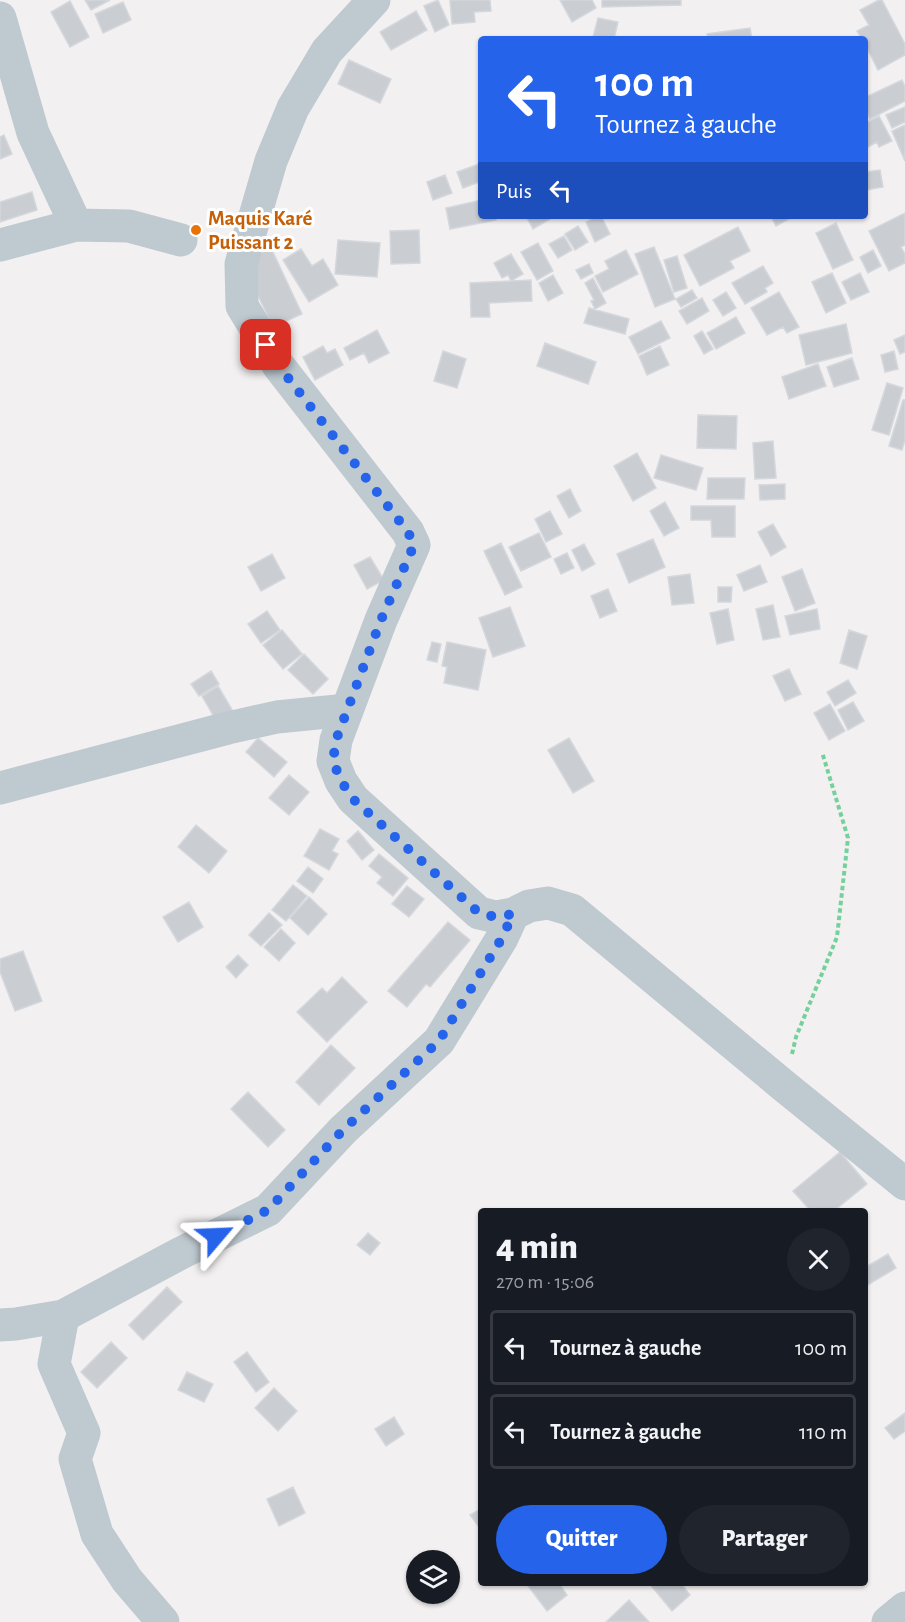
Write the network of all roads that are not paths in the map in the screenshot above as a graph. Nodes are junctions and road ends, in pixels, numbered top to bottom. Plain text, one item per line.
1 (374, 0) edge
2 (0, 18) edge
3 (76, 225) junction
4 (181, 240) dead end
5 (0, 245) edge
6 (347, 710) junction
7 (0, 788) edge
8 (513, 914) junction
9 (905, 1184) edge
10 (63, 1316) junction
11 (0, 1325) edge
12 (905, 1608) edge
13 (163, 1622) edge
14 (888, 1622) edge

1 - 6 street
2 - 3 street
3 - 4 street
3 - 5 street
6 - 7 street
6 - 8 street
8 - 9 street
8 - 10 street
10 - 11 street
10 - 13 street
12 - 14 street

